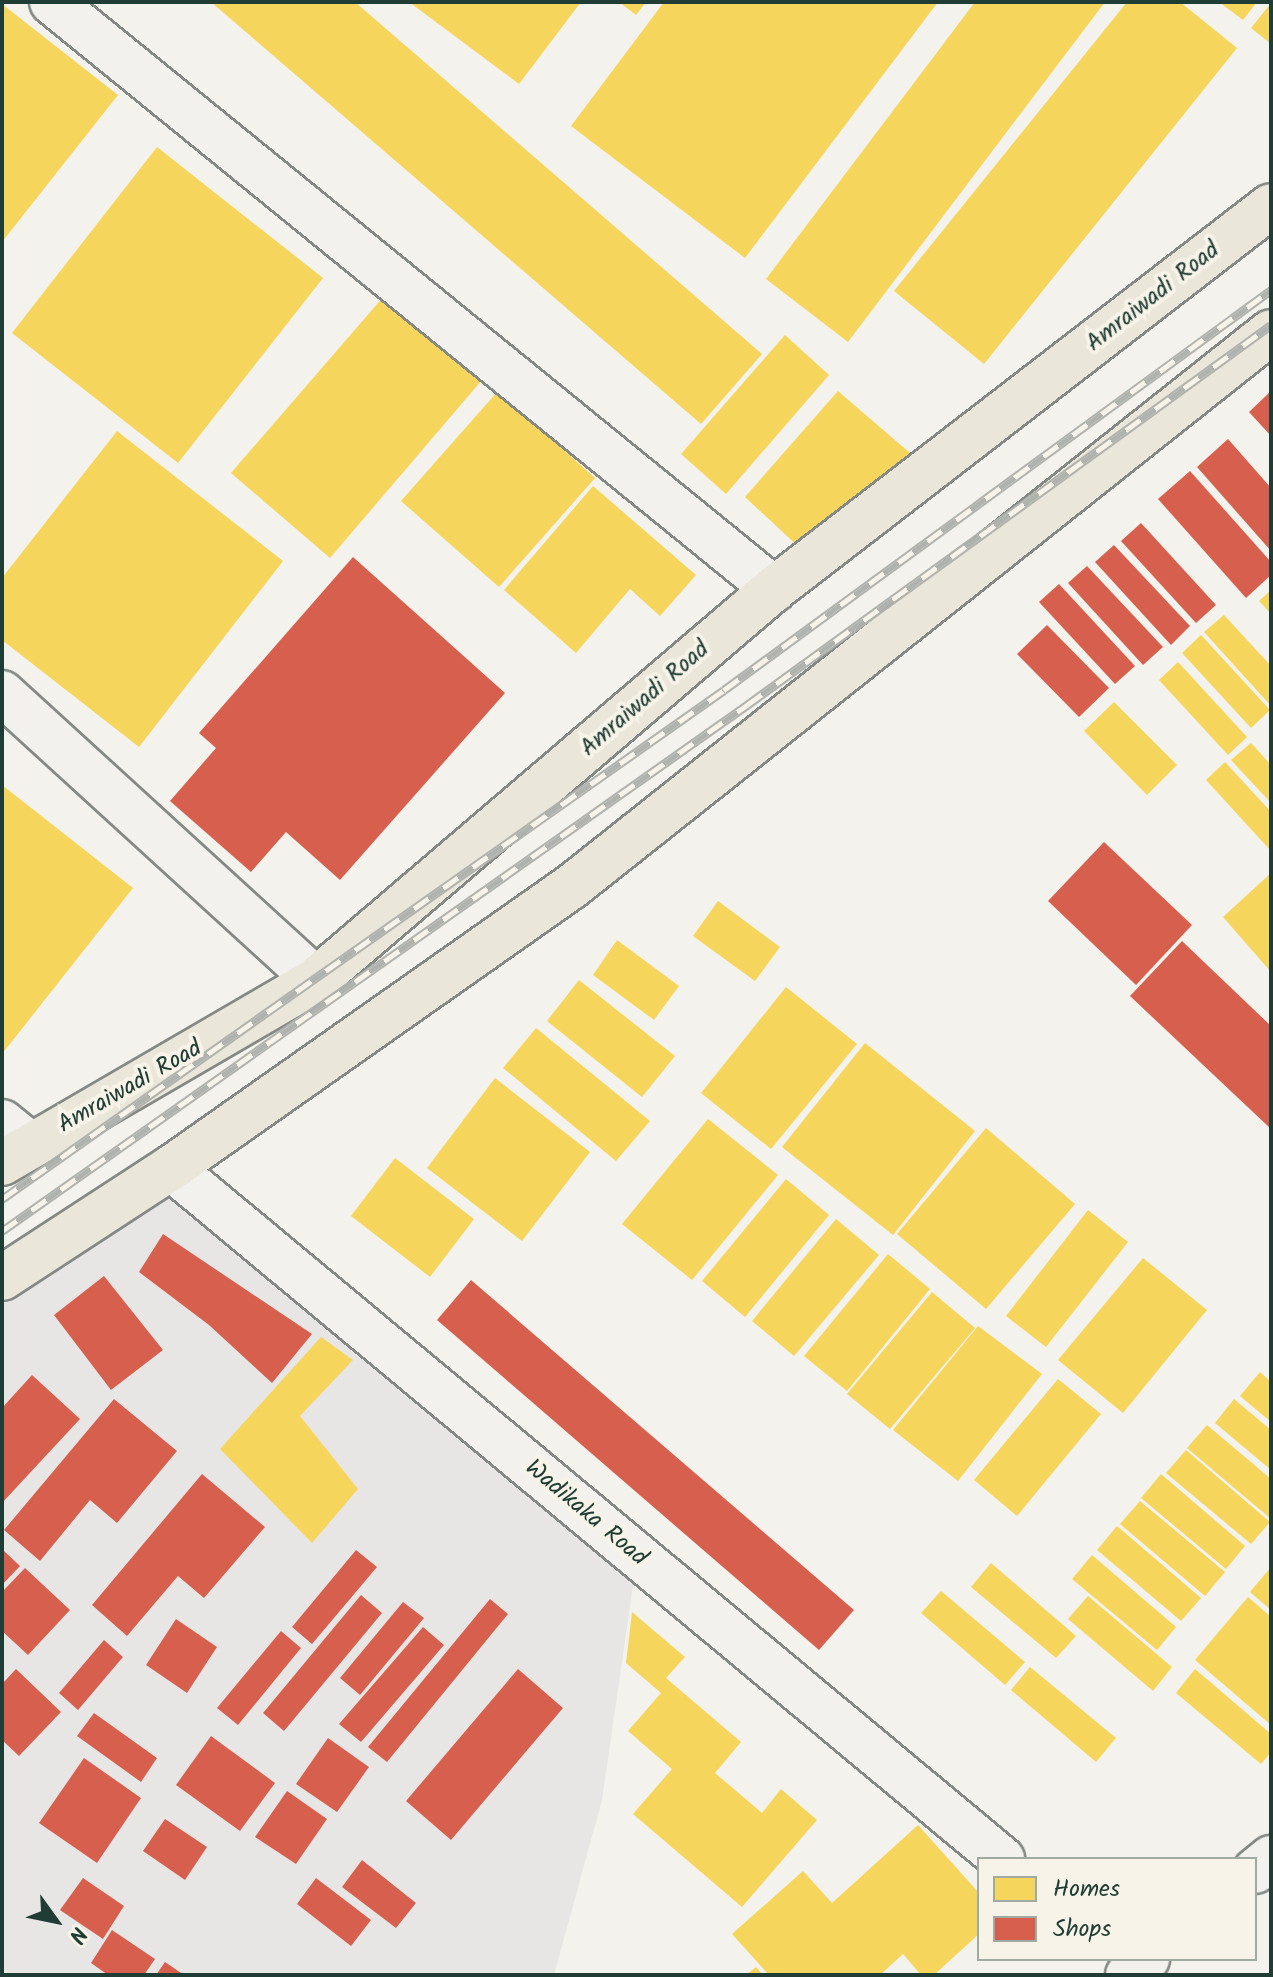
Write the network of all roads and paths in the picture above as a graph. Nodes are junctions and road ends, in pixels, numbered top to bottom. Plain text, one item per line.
1 (52, 2) edge
2 (1271, 206) edge
3 (1271, 332) edge
4 (774, 589) junction
5 (2, 693) edge
6 (316, 980) junction
7 (11, 1143) edge
8 (171, 1168) junction
9 (2, 1278) edge
10 (1000, 1857) edge

1 - 4 street
2 - 4 main road, Amraiwadi Road
3 - 8 main road
4 - 6 main road, Amraiwadi Road
5 - 6 street
6 - 7 main road, Amraiwadi Road
8 - 9 main road
8 - 10 street, Wadikaka Road

